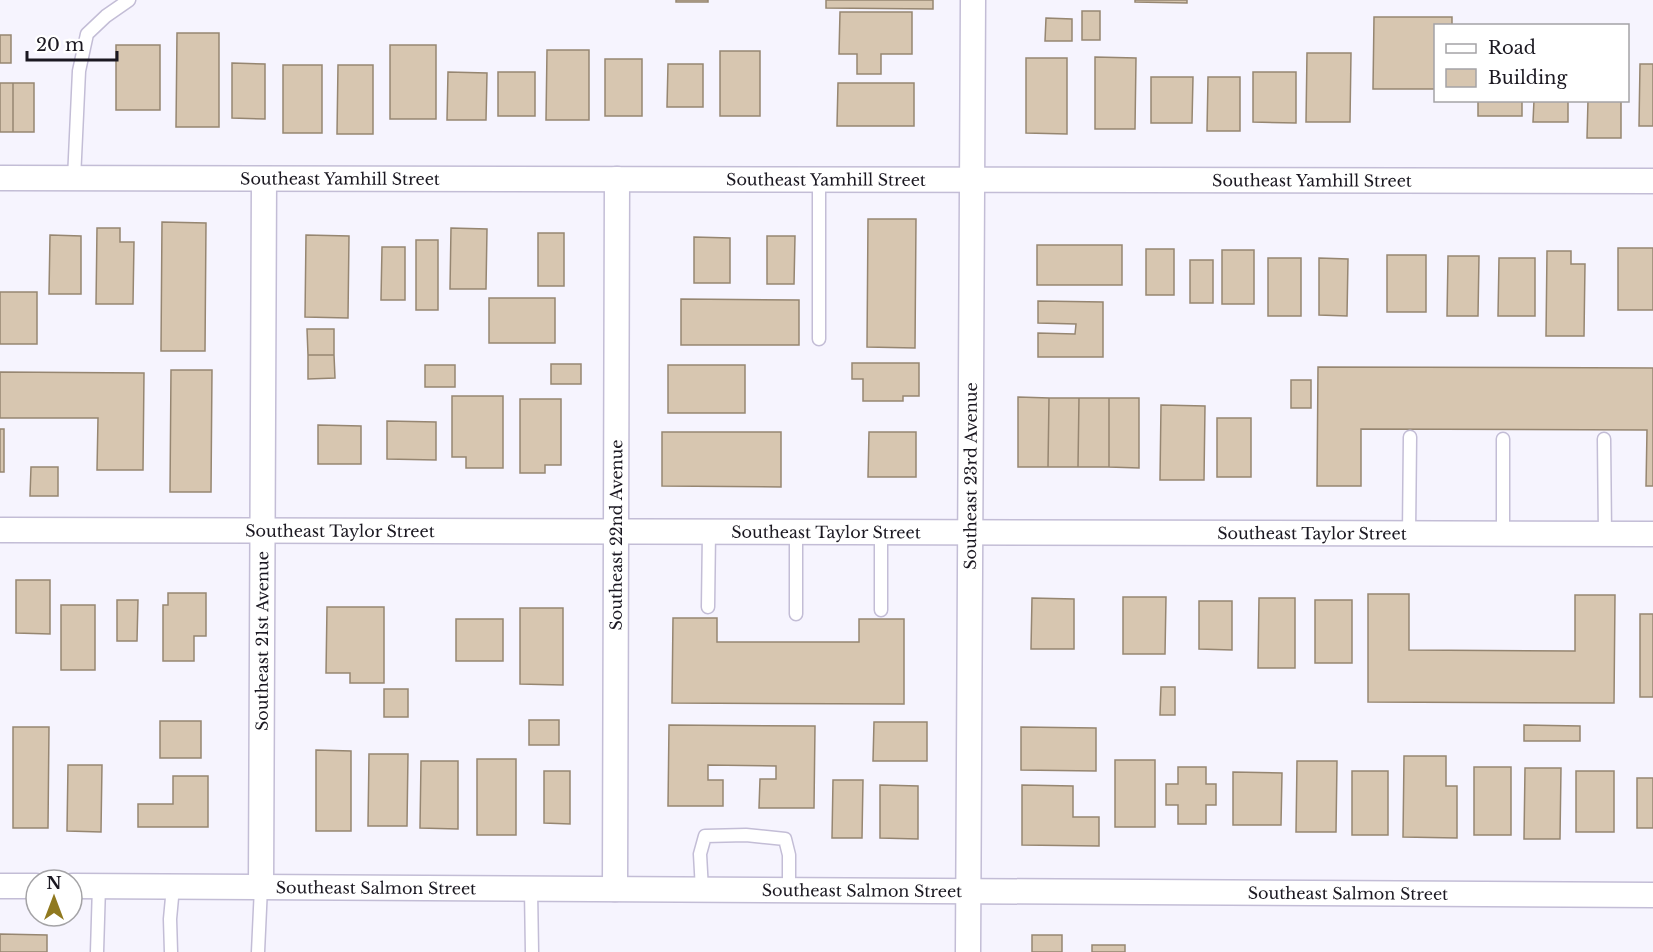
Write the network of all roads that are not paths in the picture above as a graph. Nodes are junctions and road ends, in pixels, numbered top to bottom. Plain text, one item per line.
1 (129, 0) edge
2 (973, 0) edge
3 (0, 178) edge
4 (74, 179) junction
5 (264, 179) junction
6 (617, 179) junction
7 (819, 180) junction
8 (972, 180) junction
9 (1653, 181) edge
10 (819, 339) dead end
11 (1410, 437) dead end
12 (1503, 439) dead end
13 (1604, 439) dead end
14 (0, 530) edge
15 (263, 531) junction
16 (617, 532) junction
17 (709, 532) junction
18 (796, 532) junction
19 (881, 532) junction
20 (970, 533) junction
21 (1409, 534) junction
22 (1503, 534) junction
23 (1605, 534) junction
24 (1653, 534) edge
25 (708, 608) dead end
26 (881, 610) dead end
27 (796, 614) dead end
28 (0, 886) edge
29 (24, 886) edge
30 (84, 886) edge
31 (99, 886) junction
32 (173, 887) junction
33 (261, 887) junction
34 (531, 889) junction
35 (615, 890) junction
36 (702, 890) junction
37 (789, 890) junction
38 (969, 891) junction
39 (1653, 895) edge
40 (97, 952) edge
41 (171, 952) edge
42 (258, 952) edge
43 (532, 952) edge
44 (968, 952) edge

1 - 4 lane
2 - 8 street, Southeast 23rd Avenue
3 - 4 street, Southeast Yamhill Street
4 - 5 street, Southeast Yamhill Street
5 - 6 street, Southeast Yamhill Street
5 - 15 street, Southeast 21st Avenue
6 - 7 street, Southeast Yamhill Street
6 - 16 street, Southeast 22nd Avenue
7 - 8 street, Southeast Yamhill Street
7 - 10 lane
8 - 9 street, Southeast Yamhill Street
8 - 20 street, Southeast 23rd Avenue
11 - 21 lane
12 - 22 lane
13 - 23 lane
14 - 15 street, Southeast Taylor Street
15 - 16 street, Southeast Taylor Street
15 - 33 street, Southeast 21st Avenue
16 - 17 street, Southeast Taylor Street
16 - 35 street, Southeast 22nd Avenue
17 - 18 street, Southeast Taylor Street
17 - 25 lane
18 - 19 street, Southeast Taylor Street
18 - 27 lane
19 - 20 street, Southeast Taylor Street
19 - 26 lane
20 - 21 street, Southeast Taylor Street
20 - 38 street, Southeast 23rd Avenue
21 - 22 street, Southeast Taylor Street
22 - 23 street, Southeast Taylor Street
23 - 24 street, Southeast Taylor Street
28 - 29 street
30 - 31 street, Southeast Salmon Street
31 - 32 street, Southeast Salmon Street
31 - 40 lane
32 - 33 street, Southeast Salmon Street
32 - 41 lane
33 - 34 street, Southeast Salmon Street
33 - 42 lane
34 - 35 street, Southeast Salmon Street
34 - 43 lane
35 - 36 street, Southeast Salmon Street
36 - 37 street, Southeast Salmon Street
36 - 37 lane
37 - 38 street, Southeast Salmon Street
38 - 39 street, Southeast Salmon Street
38 - 44 street, Southeast 23rd Avenue

